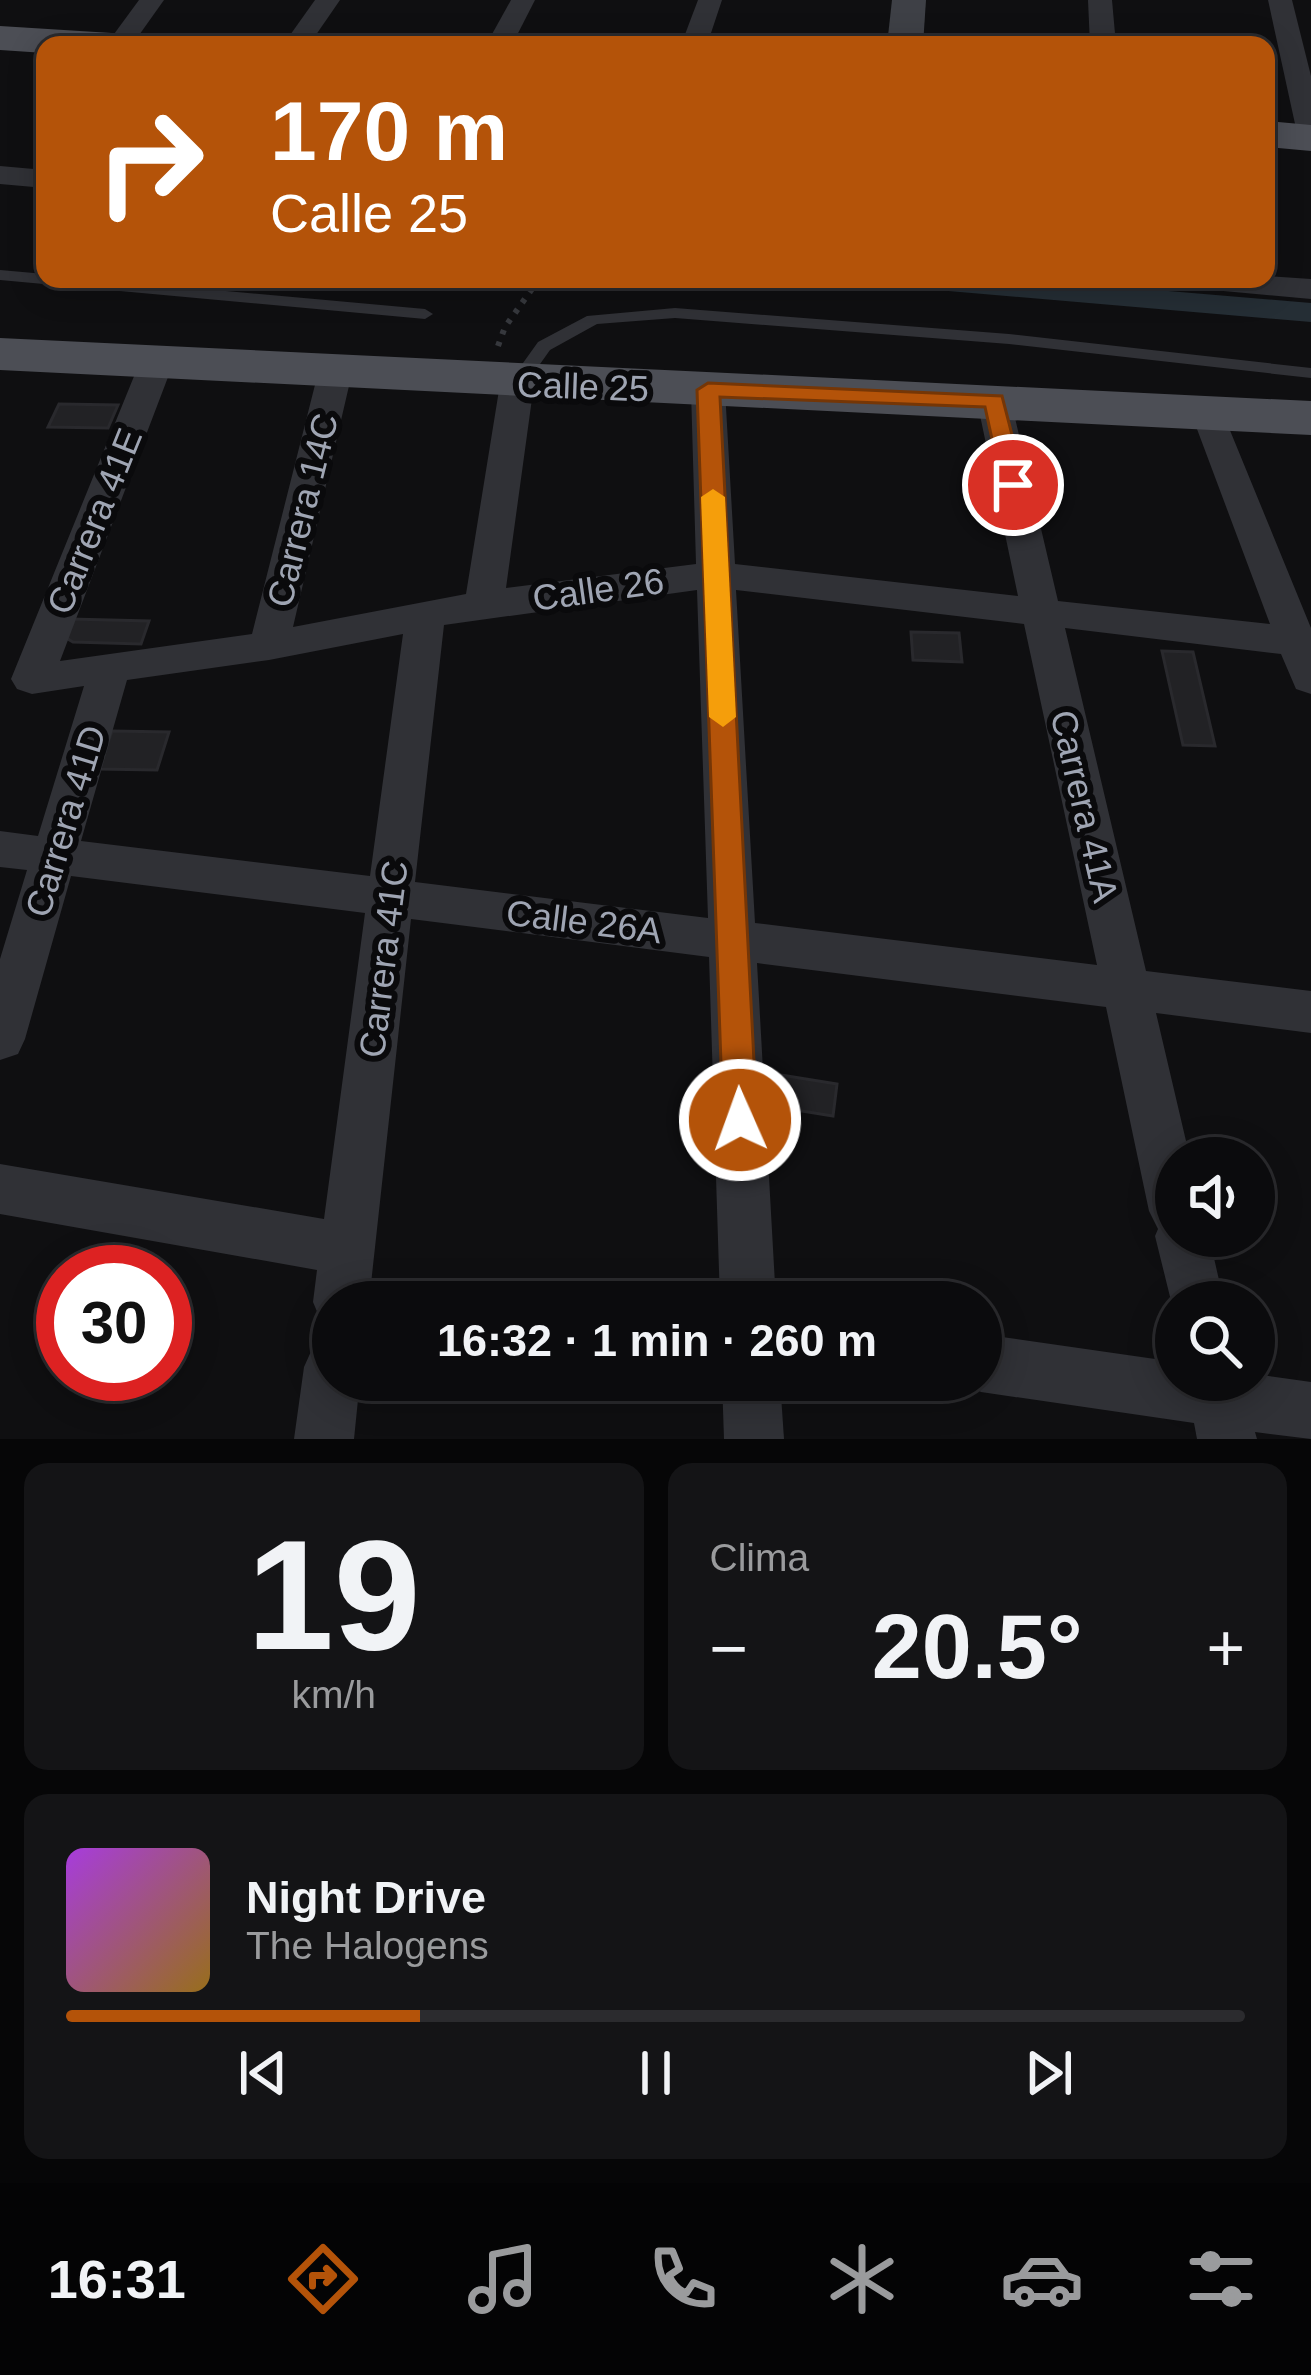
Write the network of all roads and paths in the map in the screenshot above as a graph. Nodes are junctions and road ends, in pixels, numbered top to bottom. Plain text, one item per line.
1 (152, 0) edge
2 (328, 0) edge
3 (523, 0) edge
4 (710, 0) edge
5 (910, 0) edge
6 (1100, 0) edge
7 (1280, 0) edge
8 (122, 36) edge
9 (302, 36) edge
10 (505, 36) edge
11 (697, 36) edge
12 (906, 36) edge
13 (1102, 36) edge
14 (0, 38) edge
15 (36, 40) edge
16 (1275, 134) edge
17 (1311, 135) edge
18 (0, 275) edge
19 (36, 278) edge
20 (1275, 286) edge
21 (142, 288) edge
22 (532, 288) edge
23 (1311, 289) edge
24 (425, 314) dead end
25 (505, 326) dead end
26 (0, 354) edge
27 (156, 364) junction
28 (334, 373) junction
29 (1311, 373) edge
30 (517, 384) junction
31 (708, 390) junction
32 (994, 401) junction
33 (1208, 413) junction
34 (1311, 418) edge
35 (716, 575) junction
36 (484, 604) junction
37 (1042, 613) junction
38 (425, 616) junction
39 (1304, 642) edge
40 (269, 646) junction
41 (109, 672) junction
42 (1311, 679) edge
43 (32, 680) joint
44 (0, 849) edge
45 (54, 856) junction
46 (391, 898) junction
47 (732, 939) junction
48 (1126, 988) junction
49 (1311, 1012) edge
50 (0, 1039) edge
51 (1159, 1137) edge
52 (0, 1190) edge
53 (348, 1249) junction
54 (344, 1281) edge
55 (747, 1281) edge
56 (1002, 1367) edge
57 (329, 1401) edge
58 (753, 1401) edge
59 (1219, 1405) edge
60 (1311, 1411) edge
61 (324, 1439) edge
62 (754, 1439) edge

1 - 8 street
2 - 9 street
3 - 10 street
4 - 11 street
5 - 12 street
6 - 13 street
7 - 17 street
14 - 15 main road
16 - 17 main road
18 - 19 lane
20 - 23 street
21 - 24 lane
22 - 25 path
26 - 27 main road, Calle 25
27 - 28 main road, Calle 25
27 - 43 street, Carrera 41E
28 - 30 main road, Calle 25
28 - 40 street, Carrera 14C
29 - 30 lane
30 - 31 main road, Calle 25
30 - 36 street
31 - 32 main road, Calle 25
31 - 35 street
32 - 33 main road, Calle 25
32 - 37 street, Carrera 41A
33 - 34 main road, Calle 25
33 - 39 street
35 - 36 street, Calle 26
35 - 37 street, Calle 26
35 - 47 street
36 - 38 street, Calle 26
37 - 39 street, Calle 26
37 - 48 street, Carrera 41A
38 - 40 street, Calle 26
38 - 46 street, Carrera 41C
39 - 42 street
40 - 41 street, Calle 26
41 - 43 street, Calle 26
41 - 45 street, Carrera 41D
44 - 45 street, Calle 26A
45 - 46 street, Calle 26A
45 - 50 street, Carrera 41D
46 - 47 street, Calle 26A
46 - 53 street, Carrera 41C
47 - 48 street, Calle 26A
47 - 55 street
48 - 49 street, Calle 26A
48 - 51 street, Carrera 41A
52 - 53 street
53 - 54 street, Carrera 41C
56 - 59 street
57 - 61 street
58 - 62 street
59 - 60 street

